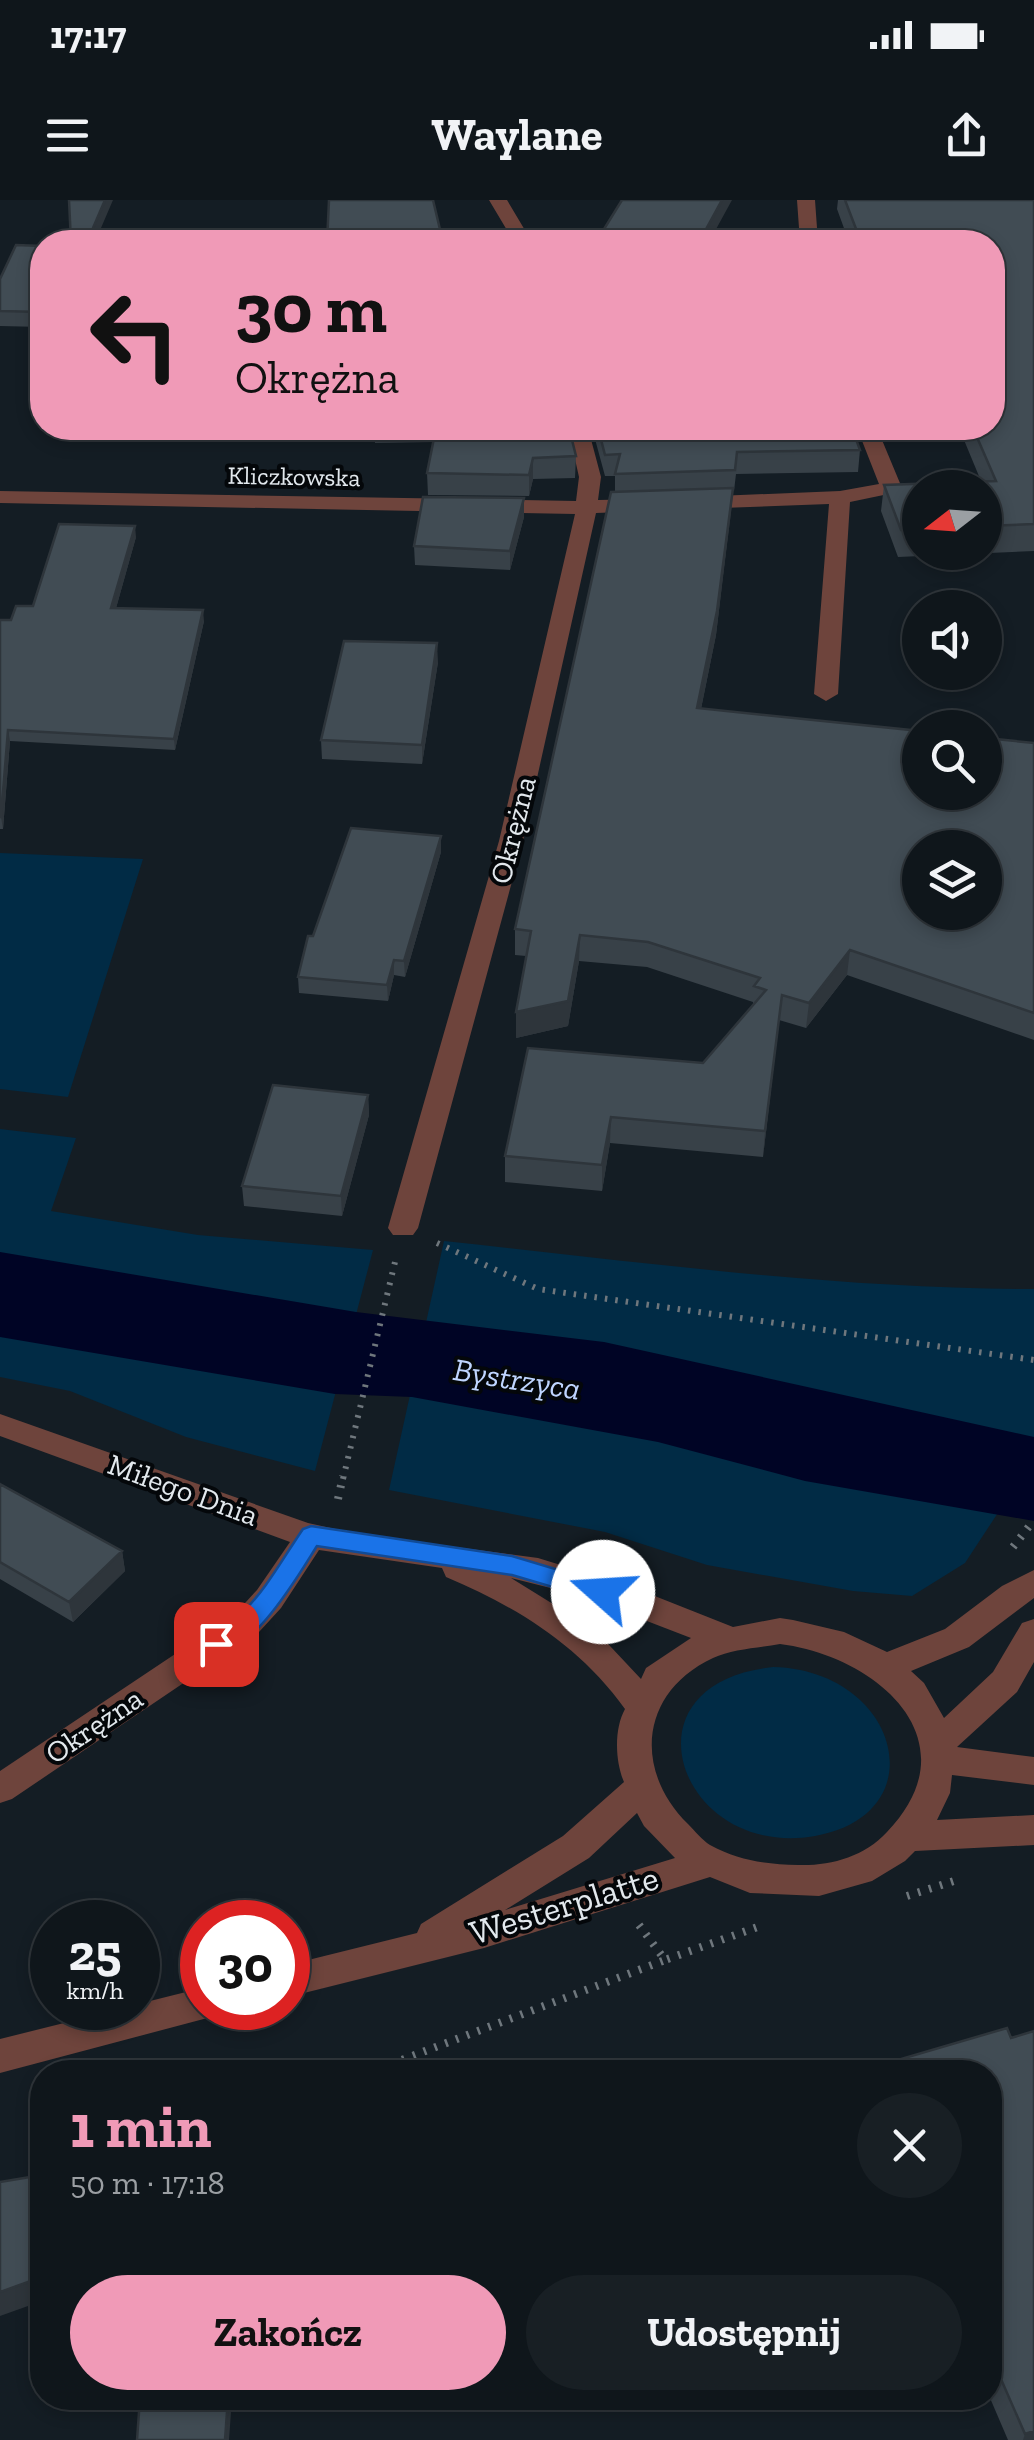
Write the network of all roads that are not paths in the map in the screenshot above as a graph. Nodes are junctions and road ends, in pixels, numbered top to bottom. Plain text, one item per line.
1 (498, 200) edge
2 (806, 200) edge
3 (516, 230) edge
4 (809, 230) edge
5 (581, 440) edge
6 (872, 440) edge
7 (0, 497) edge
8 (840, 497) junction
9 (588, 508) junction
10 (826, 694) dead end
11 (402, 1228) road end
12 (0, 1425) edge
13 (311, 1536) junction
14 (428, 1556) junction
15 (1034, 1582) edge
16 (1034, 1632) edge
17 (726, 1638) junction
18 (882, 1666) junction
19 (640, 1704) junction
20 (937, 1752) junction
21 (1034, 1771) edge
22 (0, 1789) edge
23 (639, 1790) junction
24 (1034, 1830) edge
25 (911, 1836) junction
26 (710, 1862) junction
27 (417, 1946) junction
28 (310, 1975) edge
29 (180, 2010) edge
30 (0, 2056) edge

1 - 3 street
2 - 4 street
5 - 9 street, Okrężna
6 - 8 street, Kliczkowska
7 - 9 street, Kliczkowska
8 - 9 street, Kliczkowska
8 - 10 street
9 - 11 street, Okrężna
12 - 13 street, Miłego Dnia
13 - 14 street, Miłego Dnia
13 - 22 street, Okrężna
14 - 17 street, Miłego Dnia
14 - 19 street, Miłego Dnia
15 - 18 street
16 - 20 street
17 - 18 street
17 - 19 street
18 - 20 street
19 - 23 street
20 - 21 street
20 - 25 street
23 - 26 street
23 - 27 street, Westerplatte
24 - 25 street
25 - 26 street
26 - 27 street, Westerplatte
27 - 28 street, Westerplatte
29 - 30 street

